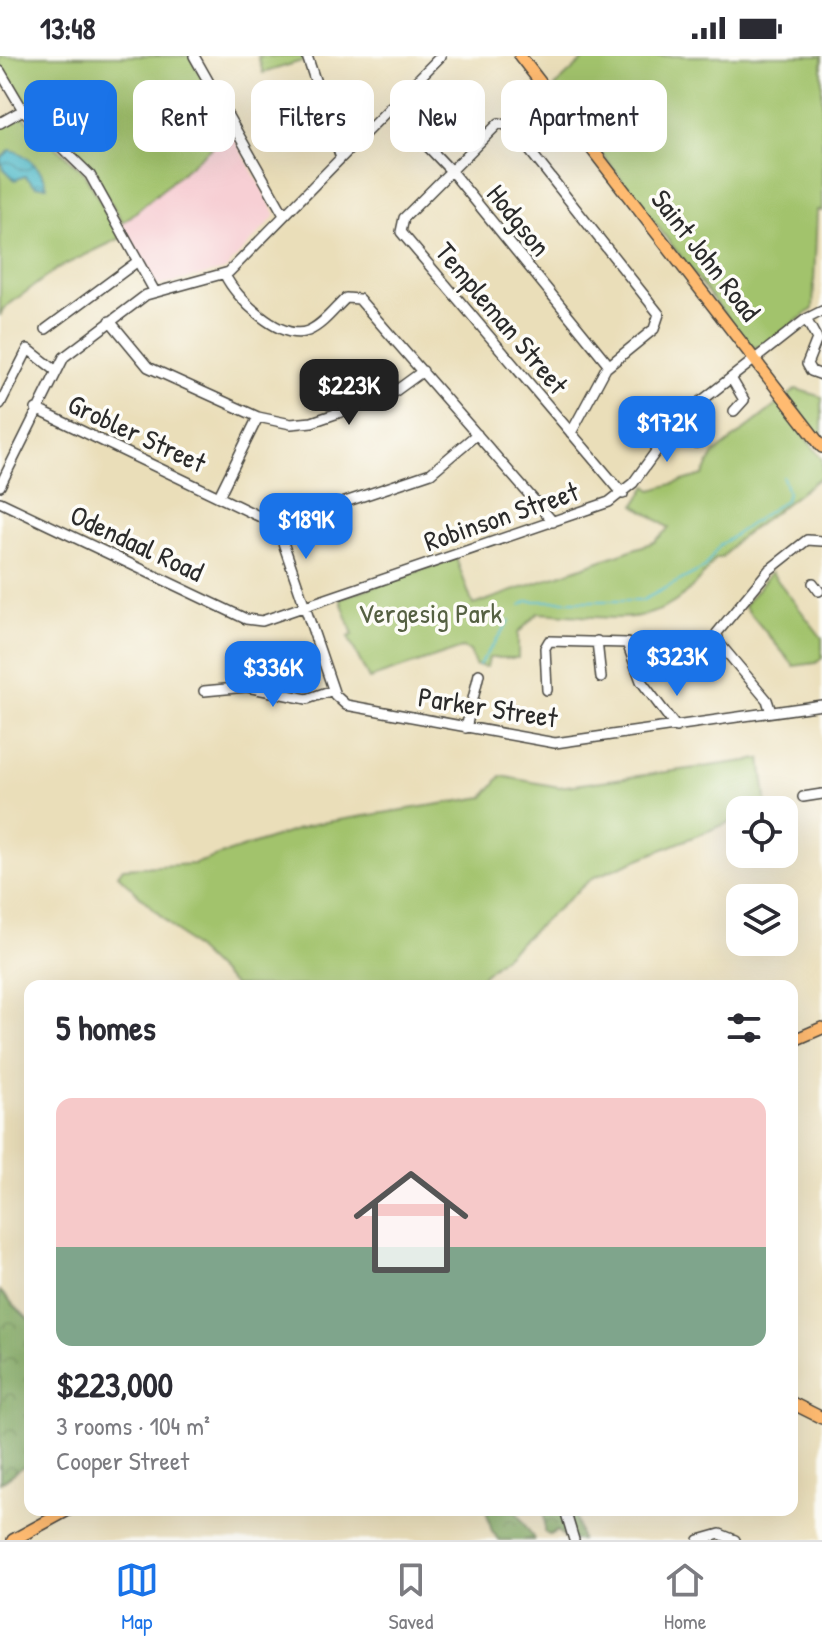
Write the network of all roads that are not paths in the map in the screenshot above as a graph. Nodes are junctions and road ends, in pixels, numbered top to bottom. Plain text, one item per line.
1 (194, 56) edge
2 (307, 56) edge
3 (441, 56) edge
4 (520, 56) edge
5 (0, 71) edge
6 (417, 80) edge
7 (390, 107) edge
8 (23, 110) junction
9 (0, 123) edge
10 (433, 152) edge
11 (341, 158) junction
12 (451, 171) junction
13 (284, 215) junction
14 (138, 261) junction
15 (225, 275) junction
16 (155, 292) junction
17 (822, 311) edge
18 (806, 319) junction
19 (110, 321) junction
20 (46, 329) dead end
21 (755, 359) junction
22 (609, 365) junction
23 (55, 370) junction
24 (423, 371) junction
25 (822, 375) edge
26 (731, 378) junction
27 (0, 404) edge
28 (693, 407) junction
29 (36, 409) junction
30 (734, 411) dead end
31 (258, 417) junction
32 (571, 433) junction
33 (477, 434) junction
34 (696, 443) dead end
35 (822, 447) edge
36 (0, 486) edge
37 (623, 494) junction
38 (219, 496) junction
39 (0, 502) edge
40 (553, 522) junction
41 (277, 525) junction
42 (822, 541) edge
43 (304, 607) junction
44 (257, 622) joint
45 (597, 641) junction
46 (479, 674) dead end
47 (601, 678) dead end
48 (333, 690) junction
49 (547, 690) dead end
50 (204, 691) dead end
51 (822, 705) edge
52 (771, 712) junction
53 (676, 727) junction
54 (466, 728) junction
55 (822, 794) edge
56 (803, 797) dead end
57 (822, 1028) edge
58 (798, 1038) edge
59 (798, 1406) edge
60 (822, 1418) edge
61 (57, 1516) edge
62 (566, 1516) edge
63 (572, 1538) edge
64 (13, 1540) edge
65 (699, 1540) edge
66 (735, 1540) edge

1 - 13 street
2 - 11 street
3 - 6 street
4 - 21 main road, Saint John Road
5 - 8 street
7 - 11 street
8 - 9 street
8 - 14 street
10 - 12 street, Hodgson
11 - 13 street
12 - 22 street, Hodgson
12 - 22 street, Templeman Street
12 - 32 street, Templeman Street
13 - 15 street
14 - 16 street
14 - 20 street
15 - 16 street
15 - 24 street
16 - 19 street
17 - 18 street, Robinson Street
18 - 21 street, Robinson Street
18 - 25 street
19 - 23 street
19 - 31 street
21 - 26 street, Robinson Street
21 - 35 main road, Saint John Road
22 - 32 street
23 - 27 street
23 - 29 street
24 - 31 street
24 - 33 street
26 - 28 street, Robinson Street
26 - 30 street
28 - 34 street
28 - 37 street, Robinson Street
29 - 36 street
29 - 38 street, Grobler Street
31 - 38 street
32 - 37 street, Templeman Street
33 - 40 street
33 - 41 street
37 - 40 street, Robinson Street
38 - 41 street, Grobler Street
39 - 44 street, Odendaal Road
40 - 43 street, Robinson Street
41 - 43 street
42 - 52 street
43 - 44 street, Robinson Street
43 - 48 street
45 - 47 street
45 - 49 street
45 - 53 street
46 - 54 street
48 - 50 street
48 - 54 street, Parker Street
51 - 52 street, Parker Street
52 - 53 street, Parker Street
53 - 54 street, Parker Street
55 - 56 street
57 - 58 main road
59 - 60 main road
61 - 64 main road
62 - 63 street
65 - 66 street

